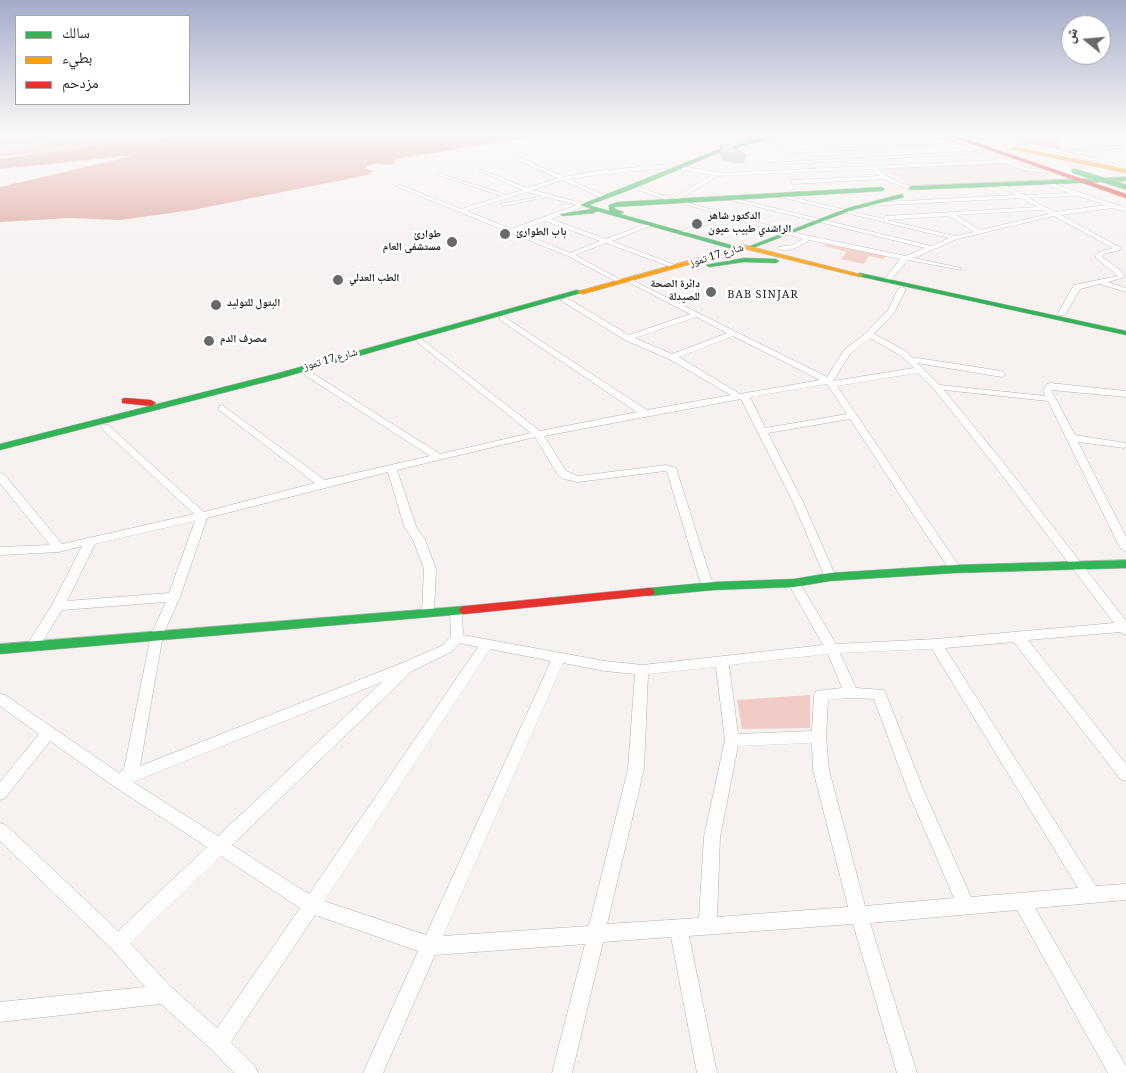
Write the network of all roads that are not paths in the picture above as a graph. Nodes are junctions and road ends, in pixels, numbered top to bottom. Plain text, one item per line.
1 (470, 184) edge
2 (513, 184) edge
3 (542, 184) edge
4 (573, 184) edge
5 (640, 184) edge
6 (701, 184) edge
7 (796, 184) edge
8 (885, 184) joint
9 (986, 184) edge
10 (1006, 184) edge
11 (1060, 184) edge
12 (1079, 184) edge
13 (1091, 184) edge
14 (1111, 184) edge
15 (1001, 185) junction
16 (398, 186) dead end
17 (969, 186) junction
18 (633, 187) junction
19 (1126, 187) edge
20 (524, 189) junction
21 (1107, 191) junction
22 (854, 192) junction
23 (911, 192) junction
24 (1079, 194) junction
25 (807, 195) junction
26 (547, 196) junction
27 (779, 196) junction
28 (1126, 196) edge
29 (509, 197) junction
30 (606, 198) junction
31 (1024, 198) junction
32 (728, 199) junction
33 (674, 201) junction
34 (595, 202) junction
35 (929, 202) junction
36 (870, 203) junction
37 (618, 204) junction
38 (583, 205) junction
39 (1113, 206) junction
40 (1044, 208) junction
41 (1126, 210) edge
42 (462, 211) junction
43 (609, 212) junction
44 (843, 212) junction
45 (563, 214) junction
46 (949, 214) junction
47 (1055, 214) junction
48 (729, 215) junction
49 (873, 218) junction
50 (546, 219) junction
51 (635, 220) junction
52 (818, 221) junction
53 (650, 224) junction
54 (512, 231) junction
55 (788, 232) junction
56 (979, 232) junction
57 (682, 234) junction
58 (808, 238) junction
59 (955, 238) junction
60 (700, 239) junction
61 (606, 242) junction
62 (931, 248) junction
63 (743, 249) junction
64 (1122, 249) edge
65 (779, 252) junction
66 (570, 256) junction
67 (909, 258) junction
68 (698, 259) junction
69 (795, 264) junction
70 (677, 267) junction
71 (959, 268) dead end
72 (1124, 277) edge
73 (619, 281) junction
74 (887, 281) junction
75 (1099, 281) junction
76 (632, 282) junction
77 (902, 289) junction
78 (1126, 290) edge
79 (564, 300) junction
80 (1062, 313) dead end
81 (697, 314) junction
82 (503, 318) junction
83 (1087, 329) junction
84 (734, 333) junction
85 (1126, 334) edge
86 (869, 335) junction
87 (628, 338) junction
88 (420, 340) junction
89 (1126, 341) edge
90 (672, 357) junction
91 (910, 359) junction
92 (920, 370) junction
93 (306, 372) junction
94 (1002, 374) dead end
95 (830, 383) junction
96 (937, 387) junction
97 (1126, 394) edge
98 (741, 395) junction
99 (1052, 399) junction
100 (125, 401) dead end
101 (170, 402) junction
102 (108, 408) dead end
103 (222, 408) dead end
104 (645, 412) junction
105 (853, 416) junction
106 (101, 425) junction
107 (762, 431) junction
108 (538, 434) junction
109 (1072, 438) junction
110 (1124, 445) dead end
111 (0, 447) edge
112 (0, 458) edge
113 (438, 458) junction
114 (392, 469) junction
115 (0, 476) edge
116 (323, 484) junction
117 (202, 516) junction
118 (91, 540) junction
119 (59, 548) junction
120 (1126, 548) edge
121 (0, 551) edge
122 (1126, 564) edge
123 (1078, 566) junction
124 (955, 569) junction
125 (830, 577) junction
126 (794, 583) junction
127 (714, 586) junction
128 (174, 597) junction
129 (58, 606) junction
130 (456, 611) junction
131 (428, 612) junction
132 (1125, 628) edge
133 (157, 635) junction
134 (1018, 637) junction
135 (457, 638) junction
136 (487, 644) junction
137 (936, 644) junction
138 (33, 646) junction
139 (0, 649) edge
140 (832, 649) junction
141 (559, 658) junction
142 (722, 662) junction
143 (407, 667) junction
144 (642, 670) junction
145 (851, 693) junction
146 (0, 699) edge
147 (48, 732) junction
148 (819, 737) junction
149 (732, 740) junction
150 (1126, 775) edge
151 (120, 782) junction
152 (0, 793) edge
153 (0, 830) edge
154 (218, 846) junction
155 (1126, 892) edge
156 (1091, 894) junction
157 (1021, 900) junction
158 (965, 904) junction
159 (312, 905) junction
160 (859, 914) junction
161 (708, 925) junction
162 (678, 927) junction
163 (597, 933) junction
164 (118, 943) junction
165 (430, 946) junction
166 (164, 994) junction
167 (0, 1012) edge
168 (219, 1043) junction
169 (248, 1073) edge
170 (373, 1073) edge
171 (562, 1073) edge
172 (707, 1073) edge
173 (907, 1073) edge
174 (1120, 1073) edge

1 - 29 street
2 - 20 street
3 - 20 street
4 - 30 street
5 - 18 main road
6 - 33 street
7 - 25 street
8 - 22 main road
8 - 23 main road
9 - 17 main road
10 - 15 main road
11 - 24 street
12 - 21 main road
13 - 21 main road
14 - 19 main road, bridge
15 - 17 main road
15 - 31 street
16 - 42 street
17 - 23 main road
18 - 30 main road
18 - 33 street
20 - 26 street
20 - 29 street
21 - 28 main road
22 - 25 main road
22 - 36 main road
23 - 35 street
23 - 36 main road
24 - 31 street
24 - 39 street
25 - 27 main road
26 - 38 street
26 - 42 street
27 - 32 main road
27 - 44 street
29 - 42 street
30 - 34 main road
31 - 35 street
31 - 40 street
32 - 33 main road
32 - 52 street
33 - 37 main road
33 - 48 street
34 - 37 main road
34 - 38 main road
35 - 36 street
35 - 46 street
36 - 44 main road
37 - 51 main road
38 - 43 main road
38 - 45 street
39 - 41 street
39 - 47 street
40 - 46 street
40 - 47 street
42 - 54 street
43 - 45 main road
43 - 51 main road
44 - 49 street
44 - 52 main road
45 - 50 street
46 - 49 street
46 - 56 street
47 - 56 street
47 - 64 street
48 - 55 street
48 - 57 street
49 - 59 street
50 - 54 street
50 - 61 street
51 - 53 main road
52 - 55 main road
52 - 62 street
53 - 57 main road
53 - 61 street
54 - 66 street
55 - 57 main road
55 - 58 street
55 - 63 main road
55 - 65 main road
56 - 59 street
57 - 60 main road
58 - 65 street
58 - 67 street
59 - 62 street
60 - 63 main road
60 - 68 main road
61 - 66 street
61 - 70 street
62 - 67 street
63 - 65 main road
63 - 68 main road, شارع 17 تموز
63 - 69 main road
63 - 70 main road, شارع 17 تموز
64 - 72 street
65 - 74 main road
66 - 73 street
67 - 71 street
67 - 74 street
68 - 70 main road, شارع 17 تموز
69 - 70 main road
69 - 77 main road
70 - 73 main road, شارع 17 تموز
70 - 76 main road, شارع 17 تموز
72 - 75 street
73 - 101 main road, شارع 17 تموز
74 - 83 main road
75 - 78 street
75 - 80 street
76 - 79 main road, شارع 17 تموز
76 - 81 street
77 - 83 main road
77 - 86 street
79 - 82 main road, شارع 17 تموز
79 - 87 street
81 - 84 street
81 - 87 street
82 - 88 main road, شارع 17 تموز
82 - 104 street
83 - 85 main road
83 - 89 main road
84 - 90 street
84 - 95 street
86 - 91 street
86 - 95 street
87 - 90 street
88 - 93 main road, شارع 17 تموز
88 - 108 street
90 - 98 street
91 - 92 street
91 - 94 street
92 - 95 street
92 - 96 street
93 - 106 main road, شارع 17 تموز
93 - 113 street
95 - 98 street
95 - 105 street
96 - 99 street
96 - 123 street
97 - 99 street
98 - 104 street
98 - 107 street
99 - 109 street
100 - 101 main road
101 - 106 main road, شارع 17 تموز
102 - 106 main road
103 - 116 street
104 - 108 street
105 - 107 street
105 - 124 street
106 - 111 main road, شارع 17 تموز
106 - 112 main road, شارع 17 تموز
106 - 117 street
107 - 125 street
108 - 113 street
108 - 127 street
109 - 110 street
109 - 120 street
113 - 114 street
114 - 116 street
114 - 131 street
115 - 119 street
116 - 117 street
117 - 118 street
117 - 128 street
118 - 119 street
118 - 129 street
119 - 121 street
122 - 123 main road
123 - 124 main road
123 - 132 street
124 - 125 main road
125 - 126 main road
126 - 127 main road
126 - 140 street
127 - 130 main road
128 - 129 street
128 - 133 street
129 - 138 street
130 - 131 main road
130 - 135 street
131 - 133 main road
132 - 134 street
133 - 138 main road
133 - 151 street
134 - 137 street
134 - 150 street
135 - 136 street
135 - 143 street
136 - 141 street
136 - 159 street
137 - 140 street
137 - 156 street
138 - 139 main road
140 - 142 street
140 - 145 street
141 - 144 street
141 - 165 street
142 - 144 street
142 - 149 street
143 - 151 street
143 - 154 street
144 - 163 street
145 - 148 street
145 - 158 street
146 - 147 street
147 - 151 street
147 - 152 street
148 - 149 street
148 - 160 street
149 - 161 street
151 - 154 street
153 - 164 street
154 - 159 street
154 - 164 street
155 - 156 street
156 - 157 street
157 - 158 street
157 - 174 street
158 - 160 street
159 - 165 street
159 - 168 street
160 - 161 street
160 - 173 street
161 - 162 street
162 - 163 street
162 - 172 street
163 - 165 street
163 - 171 street
164 - 166 street
165 - 170 street
166 - 167 street
166 - 168 street
168 - 169 street

